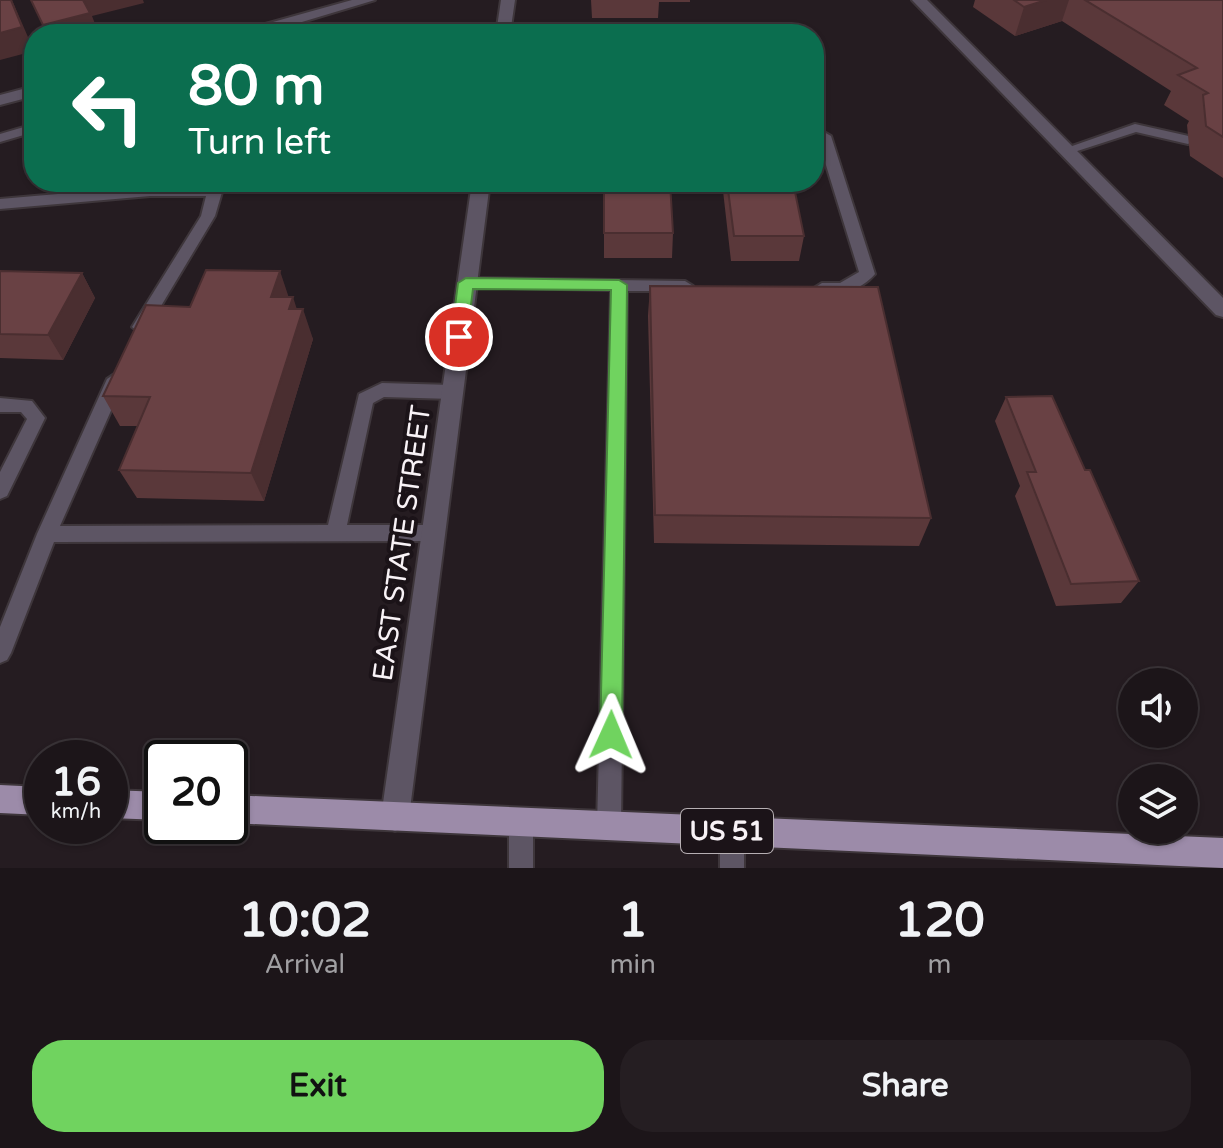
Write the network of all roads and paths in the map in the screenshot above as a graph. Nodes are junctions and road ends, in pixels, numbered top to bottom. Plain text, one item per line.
1 (368, 0) edge
2 (508, 0) edge
3 (919, 0) edge
4 (281, 24) edge
5 (504, 24) edge
6 (24, 94) edge
7 (0, 100) edge
8 (24, 131) edge
9 (824, 136) dead end
10 (0, 138) edge
11 (1188, 140) dead end
12 (1065, 151) junction
13 (138, 192) edge
14 (215, 192) edge
15 (480, 192) edge
16 (0, 204) edge
17 (466, 283) junction
18 (619, 285) junction
19 (699, 286) edge
20 (811, 288) edge
21 (1219, 301) edge
22 (452, 392) junction
23 (0, 405) edge
24 (0, 491) edge
25 (336, 532) junction
26 (433, 533) junction
27 (47, 534) junction
28 (0, 653) edge
29 (0, 799) edge
30 (24, 800) edge
31 (248, 810) edge
32 (395, 817) junction
33 (521, 822) junction
34 (609, 826) junction
35 (732, 831) junction
36 (1223, 853) edge
37 (521, 868) edge
38 (732, 868) edge

1 - 4 street
2 - 5 street
3 - 12 street
6 - 7 street
8 - 10 lane
9 - 20 lane
11 - 12 lane
12 - 21 street
13 - 16 lane
14 - 27 lane
15 - 17 street, EAST STATE STREET
17 - 18 lane
17 - 22 street, EAST STATE STREET
18 - 19 lane
18 - 34 lane
22 - 25 lane
22 - 26 street, EAST STATE STREET
23 - 24 lane
25 - 26 lane
25 - 27 lane
26 - 32 street, EAST STATE STREET
27 - 28 lane
29 - 30 main road
31 - 32 main road, US 51
32 - 33 main road, US 51
33 - 34 main road, US 51
33 - 37 lane
34 - 35 main road, US 51
35 - 36 main road, US 51
35 - 38 lane

